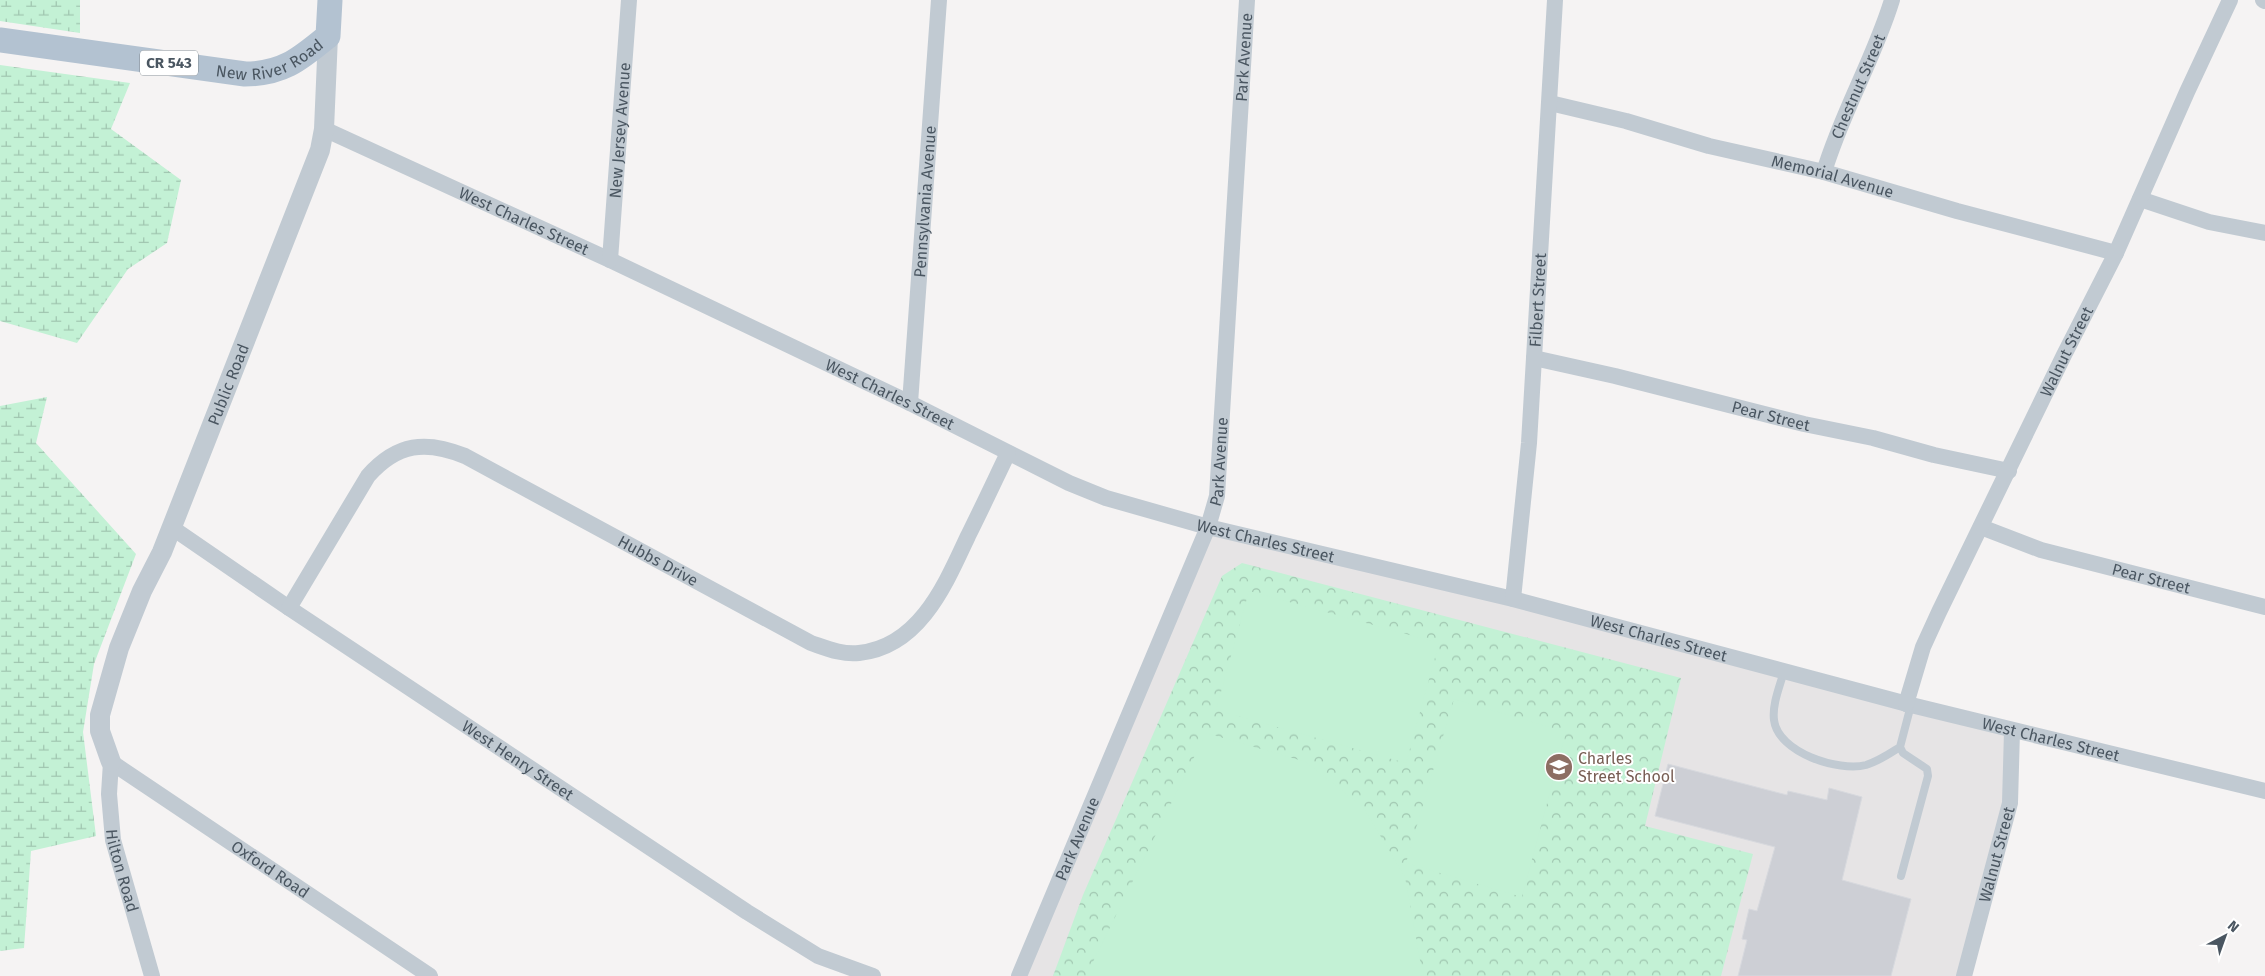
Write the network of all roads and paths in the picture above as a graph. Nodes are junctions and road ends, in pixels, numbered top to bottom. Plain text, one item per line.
1 (330, 0) edge
2 (629, 0) edge
3 (939, 0) edge
4 (1247, 0) edge
5 (1555, 0) edge
6 (1892, 0) edge
7 (2230, 0) edge
8 (328, 36) junction
9 (0, 40) edge
10 (1550, 103) junction
11 (324, 129) junction
12 (1824, 172) junction
13 (2140, 199) junction
14 (2265, 233) edge
15 (2116, 252) junction
16 (610, 260) junction
17 (1534, 358) junction
18 (910, 403) junction
19 (1008, 453) junction
20 (2009, 471) junction
21 (171, 527) junction
22 (1208, 527) junction
23 (1981, 527) junction
24 (1513, 599) junction
25 (2265, 607) edge
26 (288, 608) junction
27 (1784, 671) junction
28 (1908, 705) junction
29 (2012, 731) junction
30 (1900, 747) junction
31 (111, 762) junction
32 (2265, 792) edge
33 (1901, 876) dead end
34 (152, 976) edge
35 (430, 976) edge
36 (873, 976) edge
37 (1019, 976) edge
38 (1964, 976) edge

1 - 8 main road, Public Road
2 - 16 street, New Jersey Avenue
3 - 18 street, Pennsylvania Avenue
4 - 22 street, Park Avenue
5 - 10 street, Filbert Street
6 - 12 street, Chestnut Street
7 - 13 street, Walnut Street
8 - 9 main road, New River Road / CR 543
8 - 11 street, Public Road
10 - 12 street, Memorial Avenue
10 - 17 street, Filbert Street
11 - 16 street, West Charles Street
11 - 21 street, Public Road
12 - 15 street, Memorial Avenue
13 - 14 street
13 - 15 street, Walnut Street
15 - 20 street, Walnut Street
16 - 18 street, West Charles Street
17 - 20 street, Pear Street
17 - 24 street, Filbert Street
18 - 19 street, West Charles Street
19 - 22 street, West Charles Street
19 - 26 street, Hubbs Drive
20 - 23 street, Walnut Street
21 - 26 street, West Henry Street
21 - 31 street, Public Road
22 - 24 street, West Charles Street
22 - 37 street, Park Avenue
23 - 25 street, Pear Street
23 - 28 street, Walnut Street
24 - 27 street, West Charles Street
26 - 36 street, West Henry Street
27 - 28 street, West Charles Street
27 - 30 lane
28 - 29 street, West Charles Street
28 - 30 lane
29 - 32 street, West Charles Street
29 - 38 street, Walnut Street
30 - 33 lane
31 - 34 street, Hilton Road
31 - 35 street, Oxford Road

